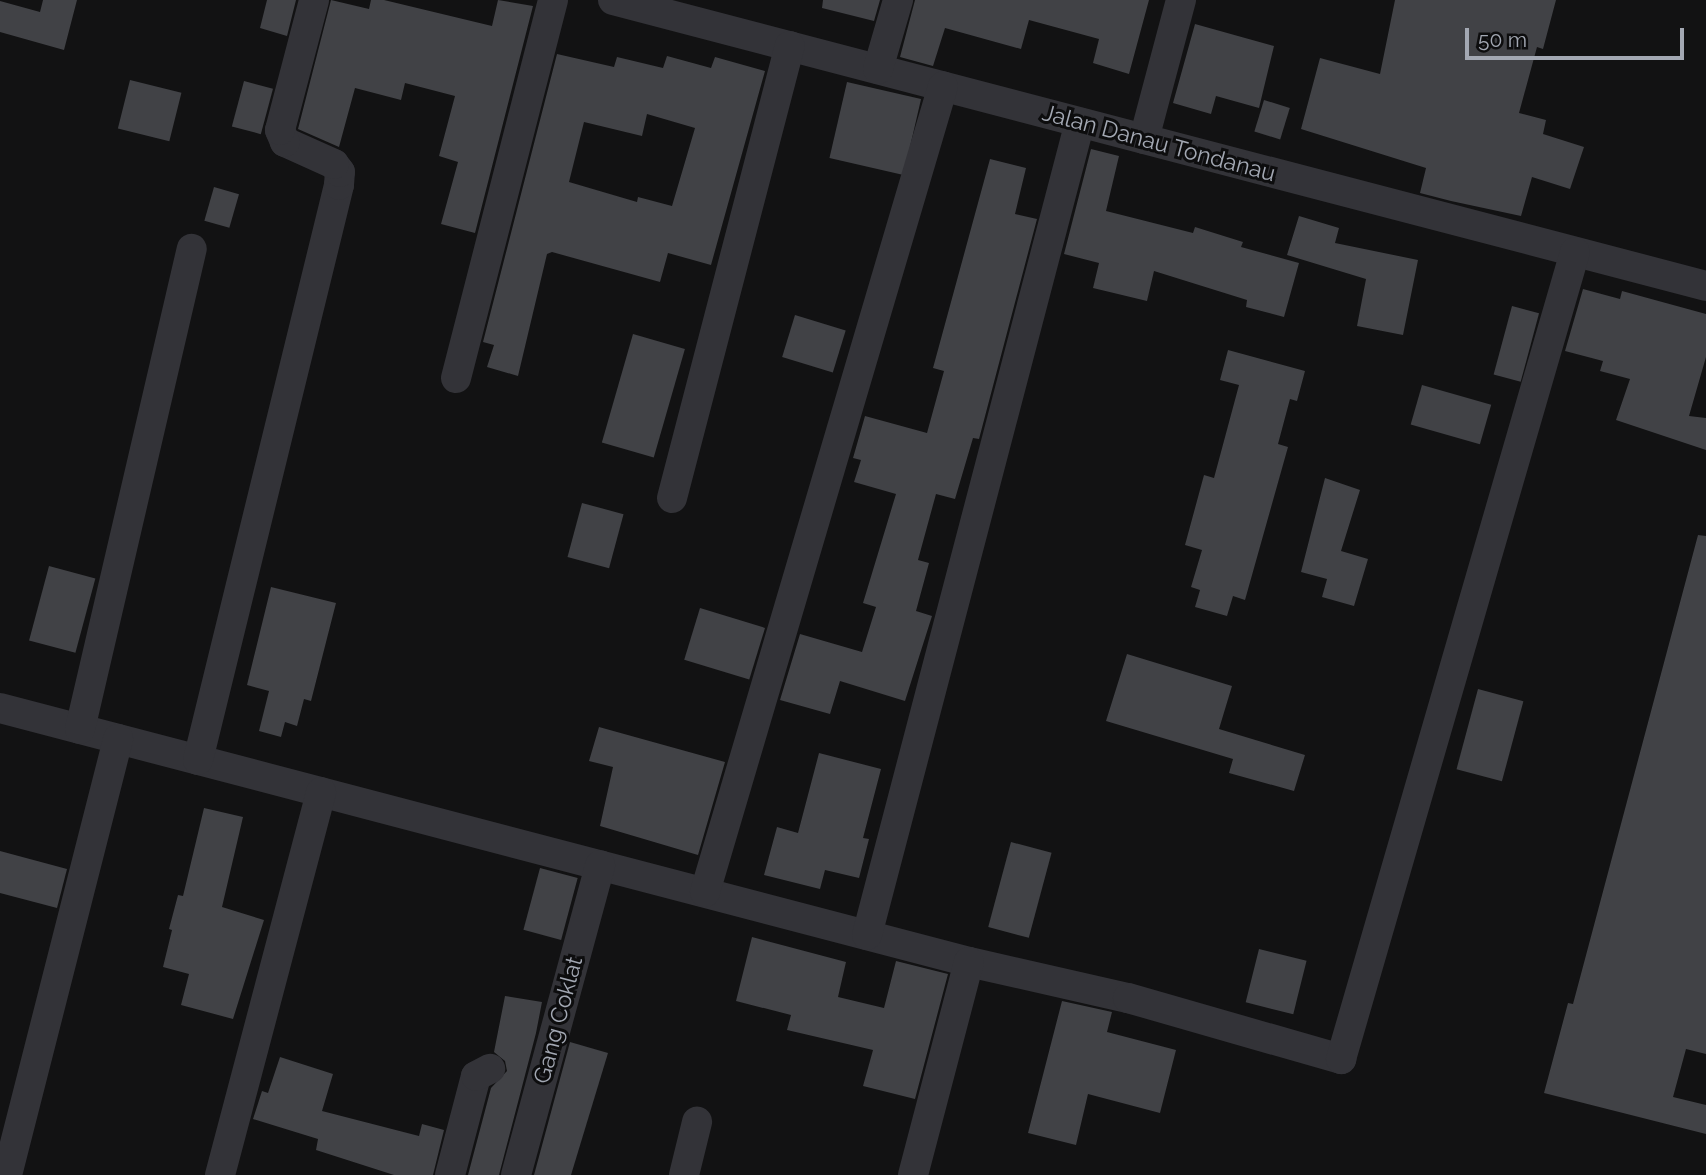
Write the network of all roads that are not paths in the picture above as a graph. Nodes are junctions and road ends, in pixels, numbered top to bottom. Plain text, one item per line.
1 (314, 0) edge
2 (553, 0) edge
3 (898, 0) edge
4 (1181, 0) edge
5 (632, 2) edge
6 (790, 46) junction
7 (878, 69) junction
8 (943, 86) junction
9 (1080, 122) junction
10 (1144, 139) junction
11 (192, 250) dead end
12 (1575, 252) junction
13 (1706, 286) edge
14 (456, 378) dead end
15 (672, 498) dead end
16 (0, 708) edge
17 (79, 729) junction
18 (118, 739) junction
19 (198, 760) junction
20 (321, 792) junction
21 (600, 865) junction
22 (705, 892) junction
23 (867, 935) junction
24 (969, 962) junction
25 (490, 1069) dead end
26 (697, 1122) dead end
27 (7, 1175) edge
28 (220, 1175) edge
29 (450, 1175) edge
30 (516, 1175) edge
31 (684, 1175) edge
32 (913, 1175) edge

1 - 19 street
2 - 14 street
3 - 7 street
4 - 10 street
5 - 6 street, Jalan Danau Tondanau
6 - 7 street, Jalan Danau Tondanau
6 - 15 street
7 - 8 street, Jalan Danau Tondanau
8 - 9 street, Jalan Danau Tondanau
8 - 22 street
9 - 10 street, Jalan Danau Tondanau
9 - 23 street
10 - 12 street, Jalan Danau Tondanau
11 - 17 street
12 - 13 street, Jalan Danau Tondanau
12 - 24 street
16 - 17 street
17 - 18 street
18 - 19 street
18 - 27 street
19 - 20 street
20 - 21 street
20 - 28 street
21 - 22 street
21 - 30 street, Gang Coklat
22 - 23 street
23 - 24 street
24 - 32 street
25 - 29 street
26 - 31 street

